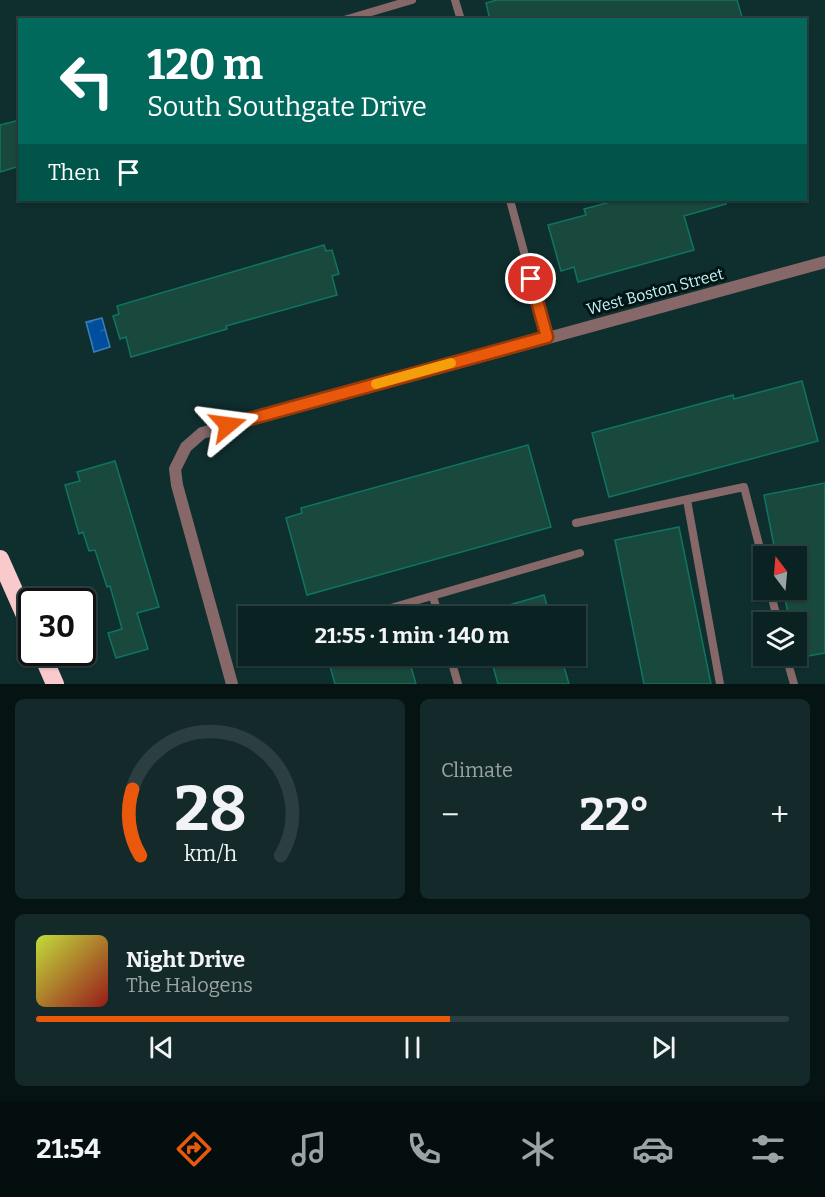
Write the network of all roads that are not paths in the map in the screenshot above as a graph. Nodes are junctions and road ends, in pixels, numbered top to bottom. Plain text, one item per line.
1 (412, 0) edge
2 (455, 0) edge
3 (351, 18) edge
4 (460, 18) edge
5 (510, 201) edge
6 (825, 262) edge
7 (547, 337) junction
8 (687, 500) junction
9 (576, 523) dead end
10 (759, 546) edge
11 (580, 553) dead end
12 (0, 559) edge
13 (433, 597) junction
14 (18, 600) edge
15 (400, 606) edge
16 (436, 606) edge
17 (47, 666) edge
18 (453, 666) edge
19 (789, 666) edge
20 (55, 684) edge
21 (232, 684) edge
22 (458, 684) edge
23 (720, 684) edge
24 (794, 684) edge

1 - 3 lane
2 - 4 lane
5 - 7 lane
6 - 7 street, West Boston Street
7 - 21 street, West Boston Street
8 - 9 lane
8 - 10 lane
8 - 23 lane
11 - 13 lane
12 - 14 highway
13 - 15 lane
13 - 16 lane
17 - 20 highway
18 - 22 lane
19 - 24 lane

